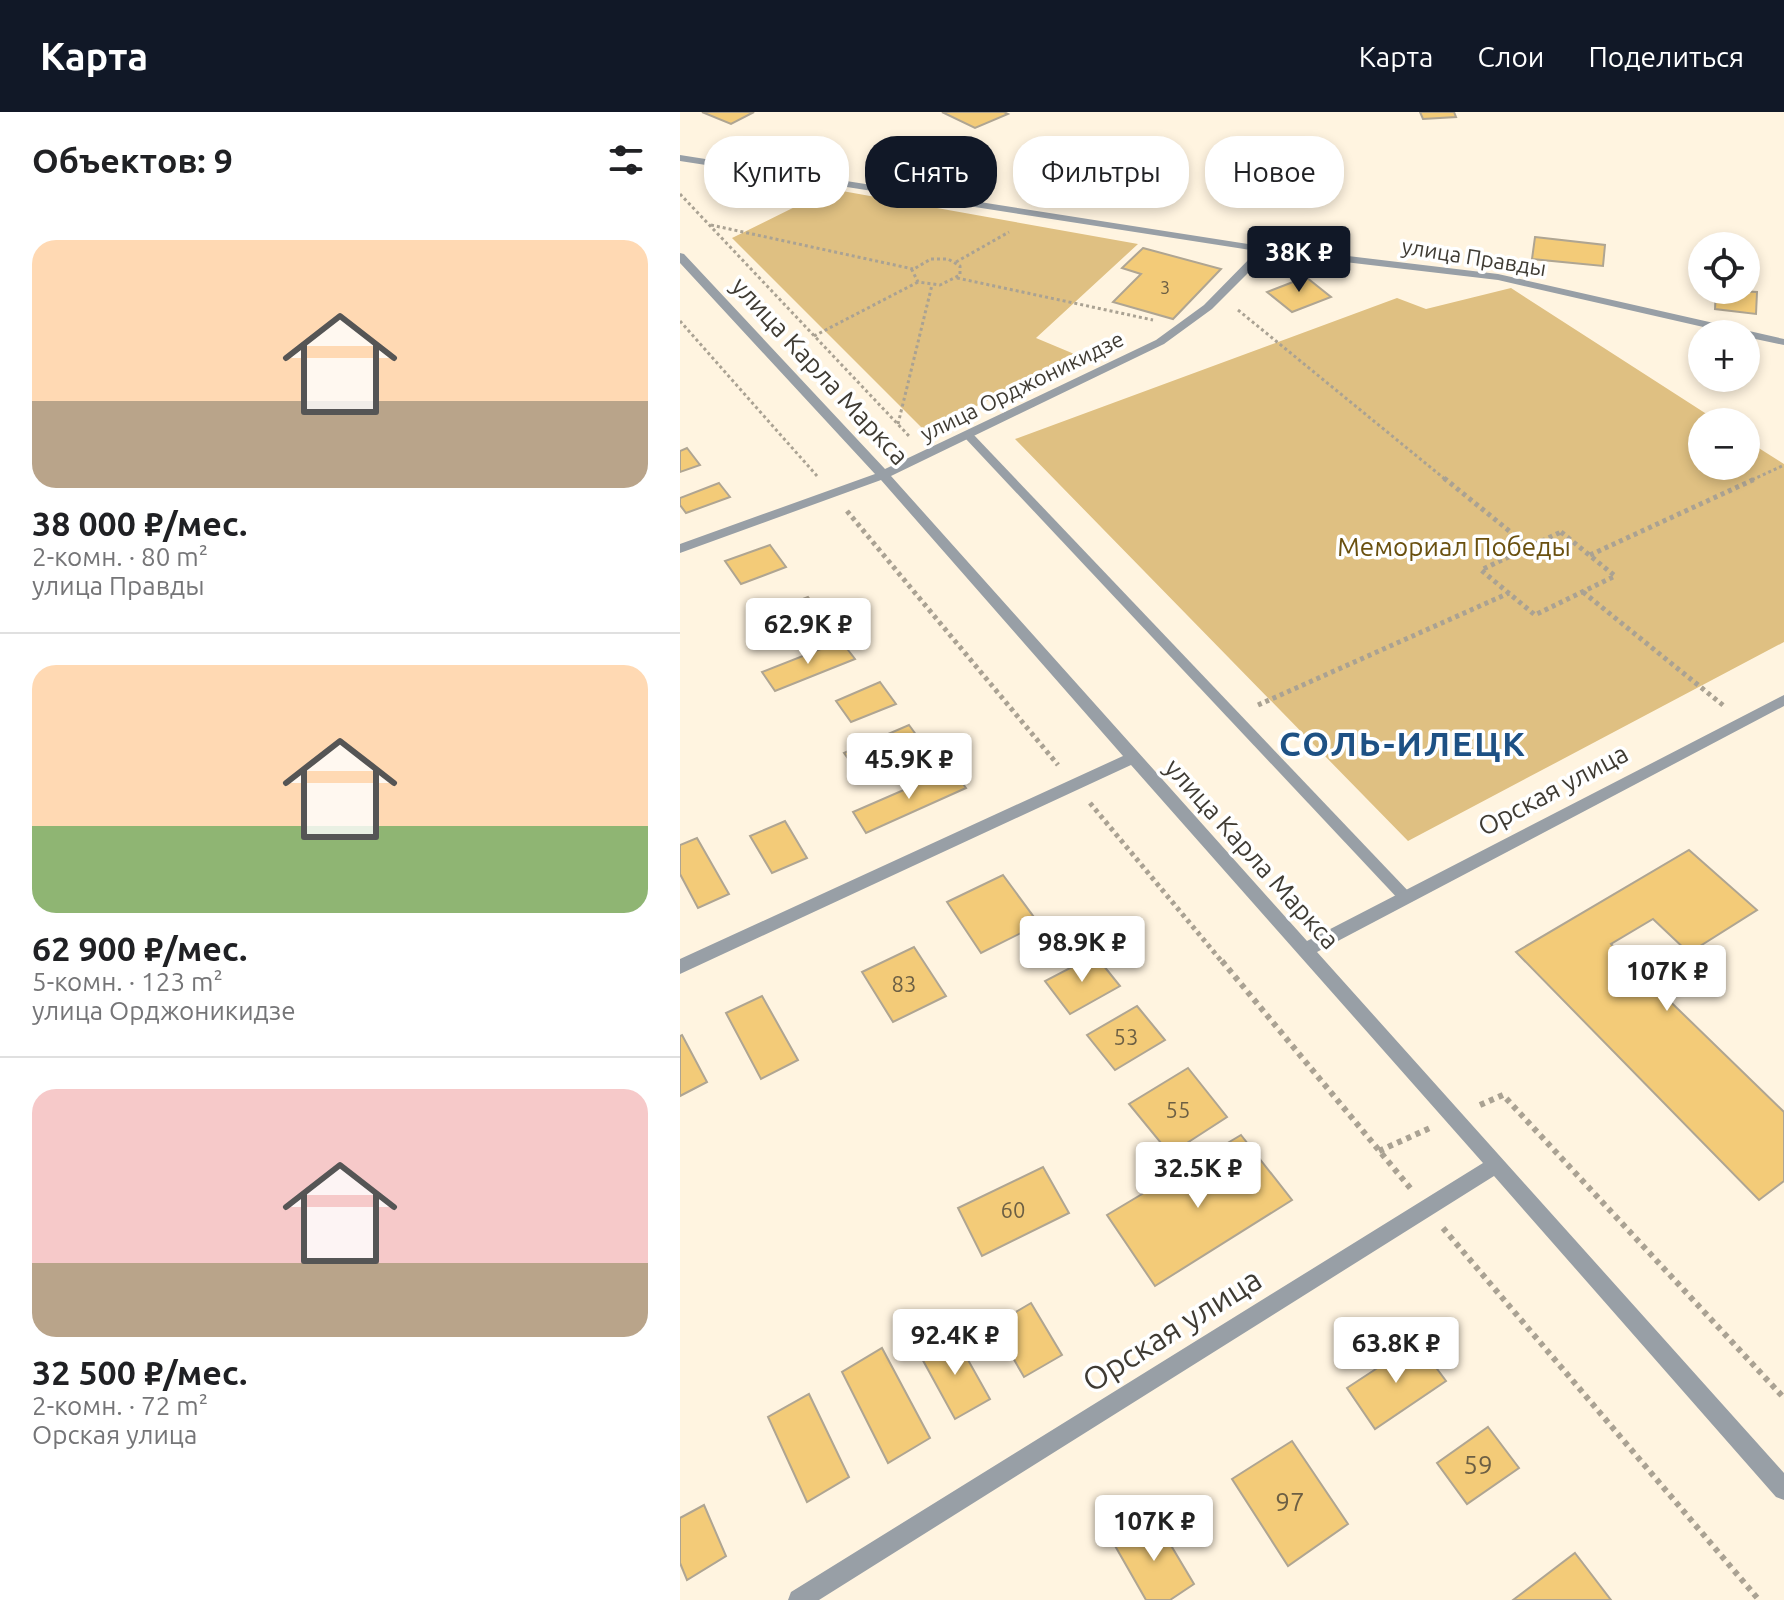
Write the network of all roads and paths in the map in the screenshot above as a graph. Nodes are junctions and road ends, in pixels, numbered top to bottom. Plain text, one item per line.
1 (680, 158) edge
2 (680, 194) edge
3 (1042, 215) junction
4 (709, 225) junction
5 (1265, 249) junction
6 (680, 256) edge
7 (956, 262) junction
8 (913, 269) junction
9 (957, 278) junction
10 (918, 282) junction
11 (932, 285) junction
12 (1220, 295) junction
13 (680, 321) edge
14 (1182, 326) junction
15 (814, 336) junction
16 (1784, 342) edge
17 (898, 425) junction
18 (969, 436) junction
19 (926, 455) junction
20 (1784, 465) edge
21 (883, 475) junction
22 (832, 493) junction
23 (1529, 547) junction
24 (680, 549) edge
25 (1590, 555) junction
26 (1583, 592) junction
27 (1509, 593) junction
28 (1784, 700) edge
29 (1234, 716) junction
30 (1744, 721) junction
31 (1134, 757) junction
32 (1074, 784) junction
33 (1406, 898) junction
34 (1305, 950) junction
35 (680, 967) edge
36 (1454, 1117) junction
37 (1379, 1151) junction
38 (1496, 1165) junction
39 (1427, 1208) junction
40 (1784, 1398) edge
41 (1784, 1489) edge
42 (799, 1600) edge
43 (1759, 1600) edge

1 - 3 street, улица Правды
2 - 4 path
3 - 5 street, улица Правды
3 - 7 path
4 - 8 path
4 - 15 path
5 - 12 street, улица Орджоникидзе
5 - 16 street, улица Правды
6 - 21 street, улица Карла Маркса
7 - 8 path
7 - 9 path
8 - 10 path
9 - 11 path
9 - 14 path
10 - 11 path
10 - 15 path
11 - 17 path
12 - 14 street, улица Орджоникидзе
12 - 23 path
13 - 22 path
14 - 18 street, улица Орджоникидзе
15 - 17 path
17 - 19 path
18 - 19 street, улица Орджоникидзе
18 - 29 lane
19 - 21 street, улица Орджоникидзе
20 - 25 path
21 - 22 street, улица Орджоникидзе
21 - 31 street, улица Карла Маркса
22 - 24 street, улица Орджоникидзе
22 - 32 path
23 - 25 path
23 - 27 path
25 - 26 path
26 - 27 path
26 - 30 path
27 - 29 path
28 - 30 street, Орская улица
29 - 33 lane
30 - 33 street, Орская улица
31 - 32 street
31 - 34 street, улица Карла Маркса
32 - 35 street
32 - 37 path
33 - 34 street, Орская улица
34 - 36 street, улица Карла Маркса
36 - 37 path
36 - 38 street, улица Карла Маркса
36 - 40 path
37 - 39 path
38 - 39 street, Орская улица
38 - 41 street, улица Карла Маркса
39 - 42 street, Орская улица
39 - 43 path

